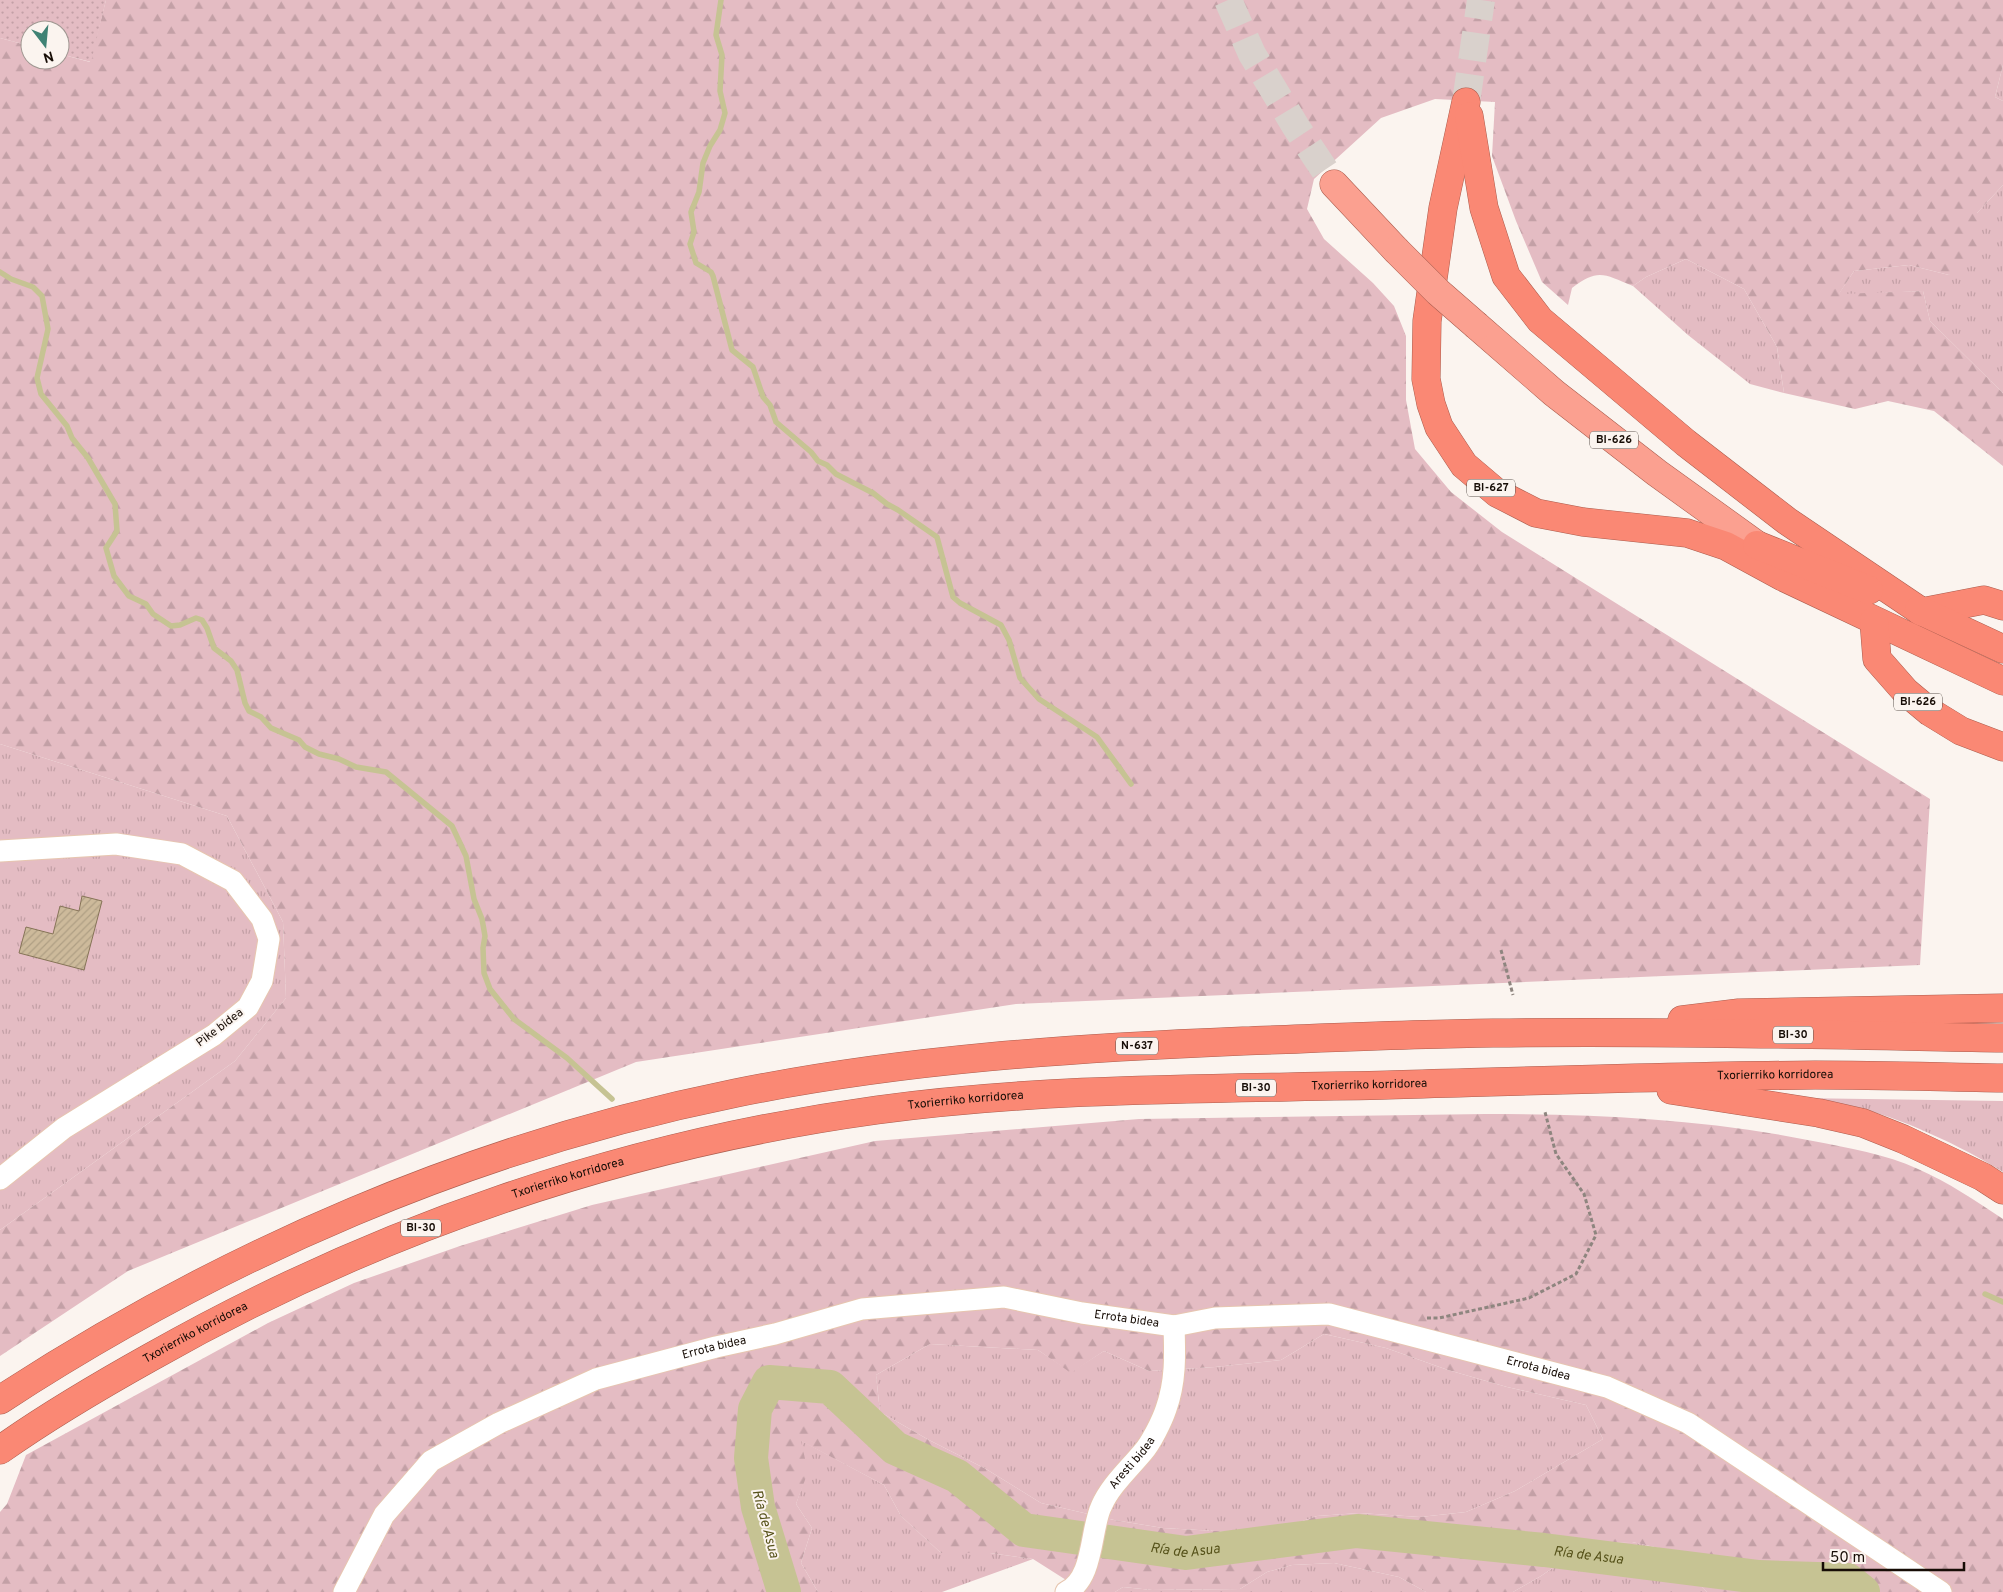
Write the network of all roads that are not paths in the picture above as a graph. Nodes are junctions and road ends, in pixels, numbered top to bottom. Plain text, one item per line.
1 (1334, 184) tunnel mouth
2 (1757, 545) junction
3 (2003, 606) edge
4 (1922, 612) junction
5 (1874, 621) junction
6 (2003, 649) edge
7 (2003, 681) edge
8 (2003, 747) edge
9 (0, 851) edge
10 (2003, 1008) edge
11 (1584, 1032) junction
12 (1399, 1035) joint
13 (2003, 1038) edge
14 (2003, 1078) edge
15 (1631, 1079) junction
16 (0, 1179) edge
17 (2003, 1190) edge
18 (1174, 1326) junction
19 (0, 1400) edge
20 (0, 1450) edge
21 (344, 1592) edge
22 (1066, 1592) edge
23 (1941, 1592) edge

1 - 2 highway, BI-626, bridge
2 - 4 highway, BI-626
2 - 5 highway, BI-626
3 - 4 highway
4 - 5 highway, BI-627
4 - 6 highway, BI-626
5 - 7 highway, BI-626
5 - 8 highway, BI-626
9 - 16 street, Pike bidea
10 - 11 highway
11 - 12 highway, BI-30
11 - 13 highway, BI-30
12 - 19 highway, N-637
14 - 15 highway, Txorierriko korridorea / BI-30
15 - 17 highway
15 - 20 highway, Txorierriko korridorea / BI-30
18 - 21 street, Errota bidea
18 - 22 street, Aresti bidea
18 - 23 street, Errota bidea

